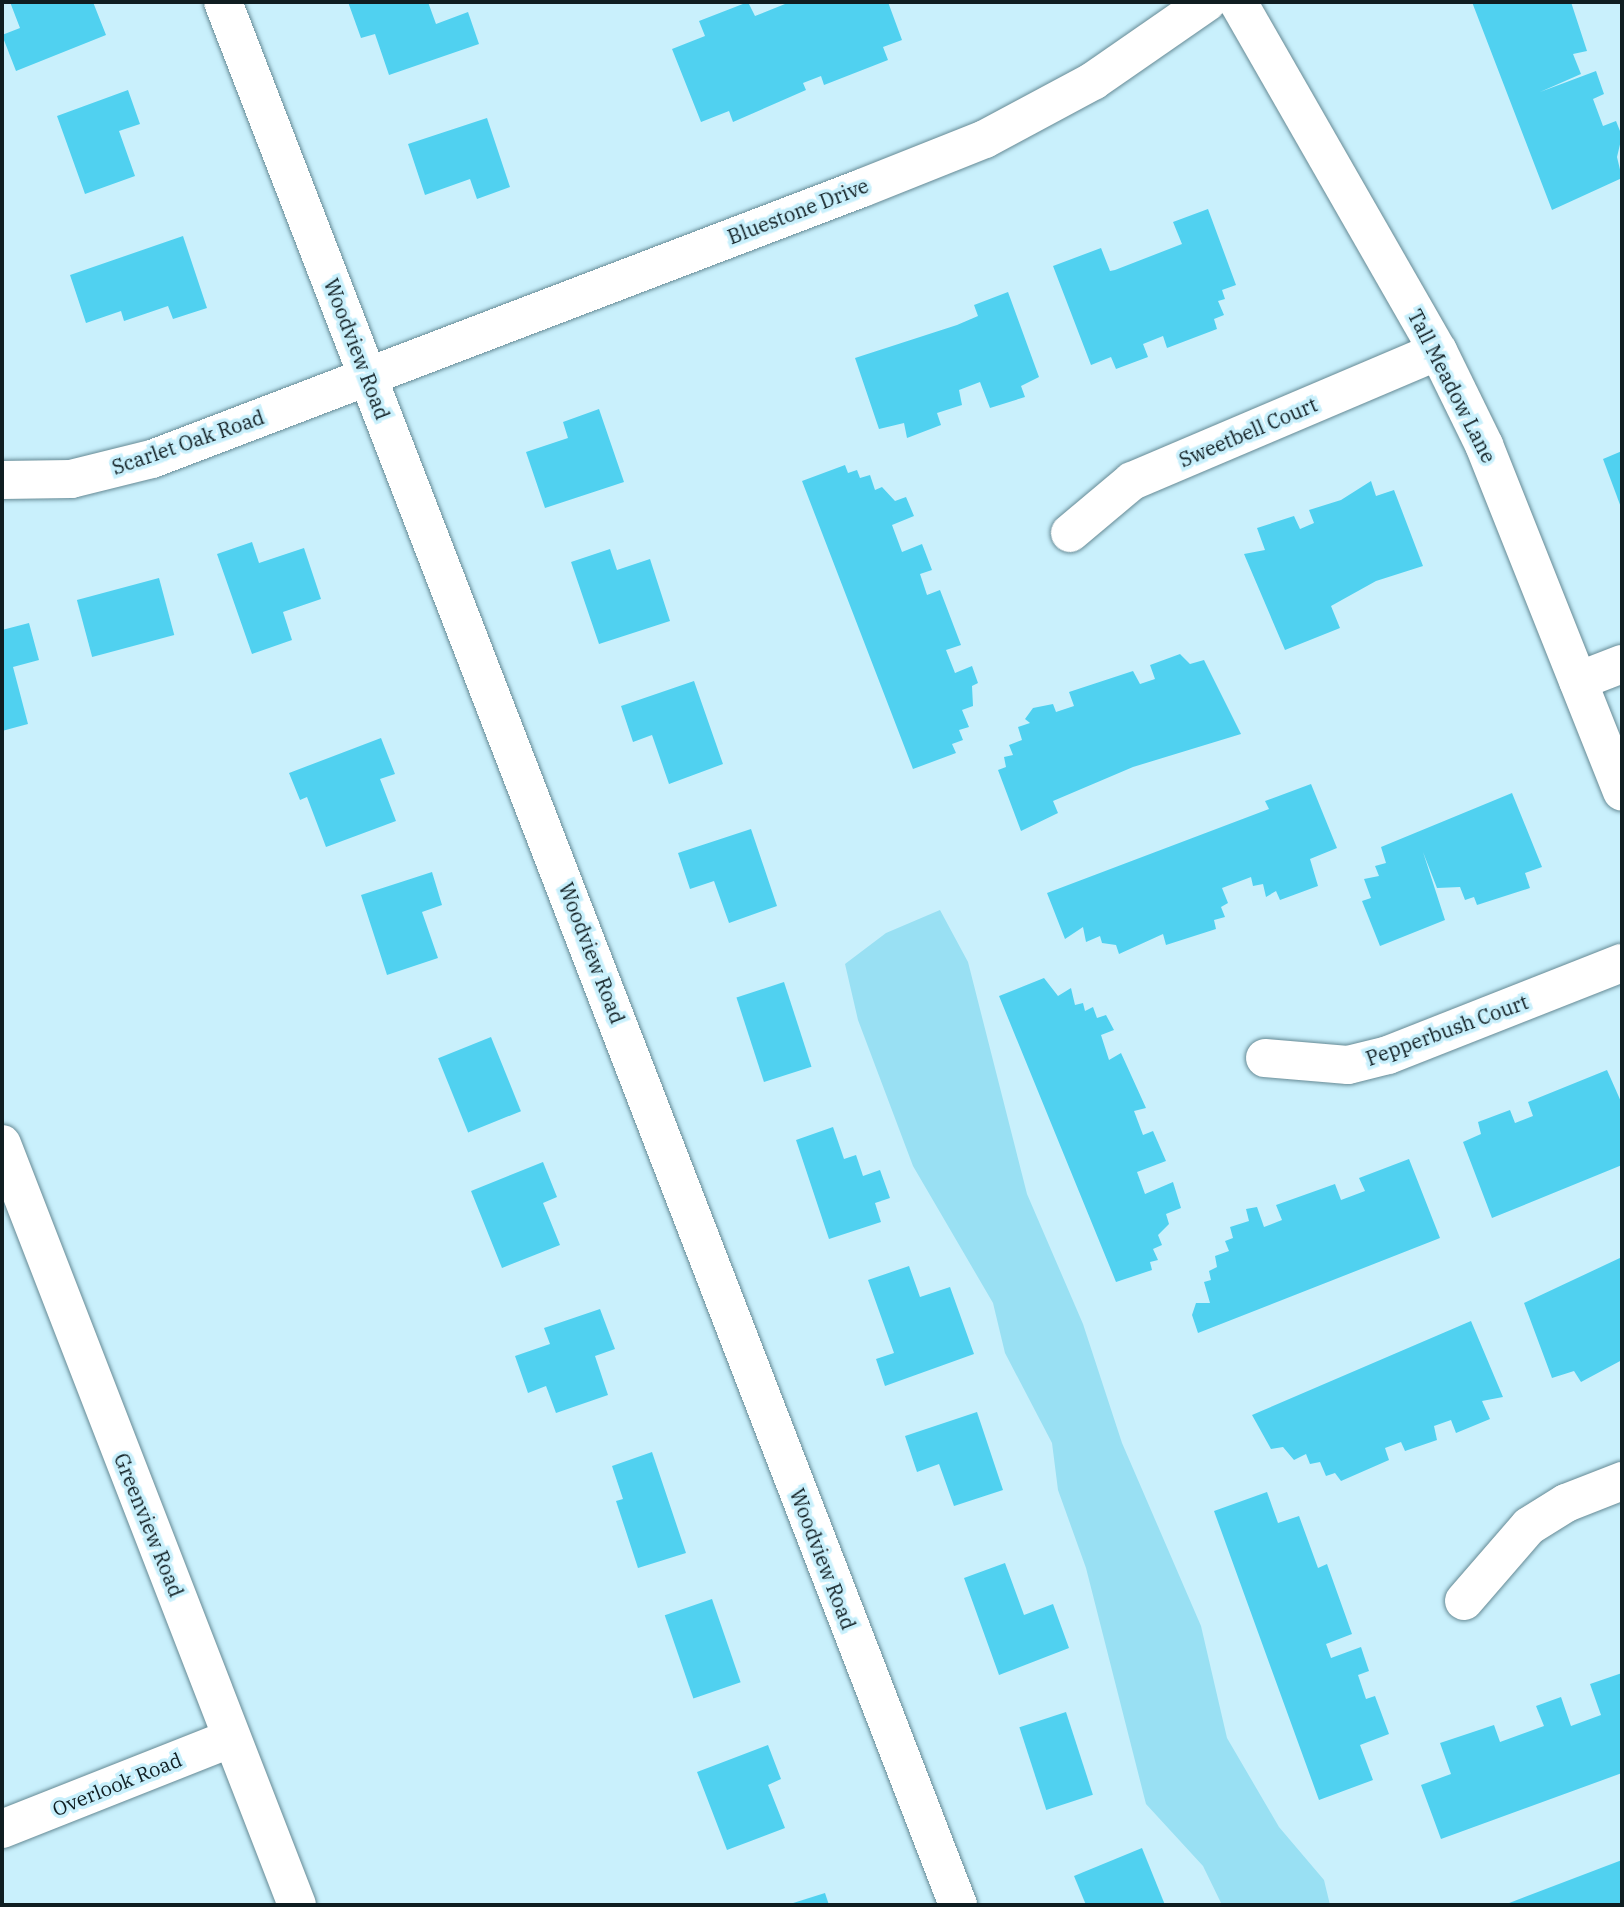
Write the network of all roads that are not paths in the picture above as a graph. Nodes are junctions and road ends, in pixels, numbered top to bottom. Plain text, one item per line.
1 (223, 2) edge
2 (1207, 2) edge
3 (1238, 2) edge
4 (1438, 351) junction
5 (368, 376) junction
6 (2, 480) edge
7 (1070, 533) dead end
8 (1622, 664) edge
9 (1578, 681) junction
10 (1622, 791) edge
11 (1622, 963) edge
12 (1265, 1058) dead end
13 (2, 1144) edge
14 (1622, 1481) edge
15 (1464, 1601) dead end
16 (232, 1738) junction
17 (2, 1829) edge
18 (297, 1905) edge
19 (958, 1905) edge

1 - 5 street, Woodview Road
2 - 5 street, Bluestone Drive
3 - 4 street, Tall Meadow Lane
4 - 7 street, Sweetbell Court
4 - 9 street, Tall Meadow Lane
5 - 6 street, Scarlet Oak Road
5 - 19 street, Woodview Road
8 - 9 street
9 - 10 street, Tall Meadow Lane
11 - 12 street, Pepperbush Court
13 - 16 street, Greenview Road
14 - 15 street
16 - 17 street, Overlook Road
16 - 18 street, Greenview Road

